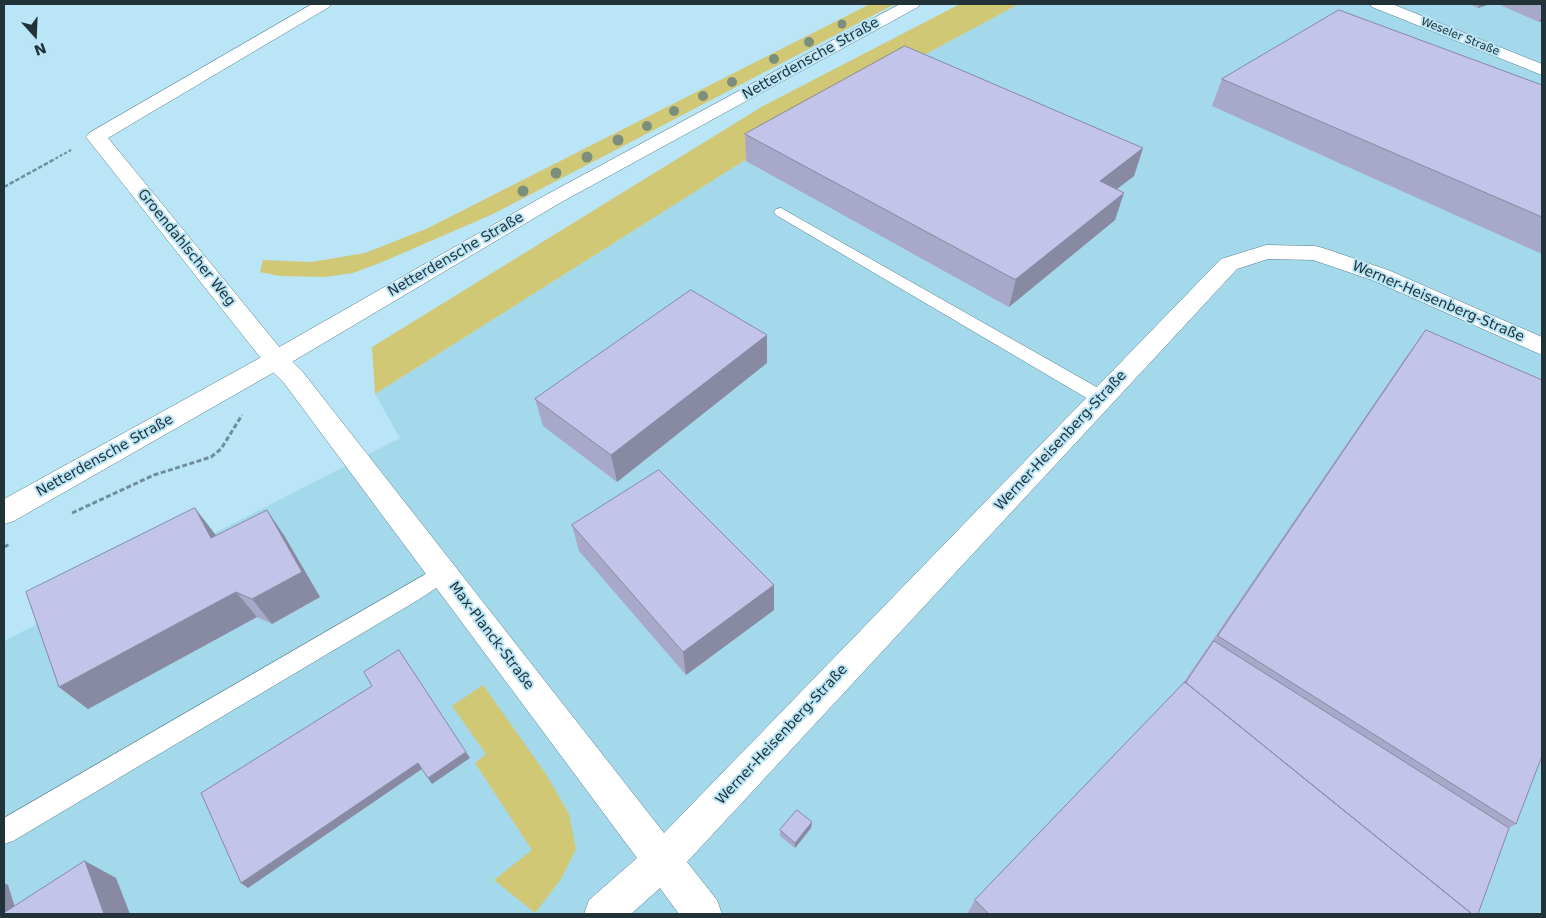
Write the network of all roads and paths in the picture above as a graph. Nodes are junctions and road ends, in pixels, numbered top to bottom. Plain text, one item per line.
1 (323, 4) edge
2 (912, 4) edge
3 (1378, 4) edge
4 (1542, 70) edge
5 (96, 137) junction
6 (4, 187) edge
7 (781, 212) dead end
8 (1542, 347) edge
9 (276, 360) junction
10 (1101, 398) junction
11 (4, 513) edge
12 (443, 573) junction
13 (4, 832) edge
14 (663, 860) junction
15 (603, 914) edge
16 (703, 914) edge

1 - 5 street
2 - 9 street, Netterdensche Straße
3 - 4 street, Weseler Straße
5 - 6 path
5 - 9 street, Groendahlscher Weg
7 - 10 lane
8 - 10 street, Werner-Heisenberg-Straße
9 - 11 street, Netterdensche Straße
9 - 12 street, Max-Planck-Straße
10 - 14 street, Werner-Heisenberg-Straße
12 - 13 lane
12 - 14 street, Max-Planck-Straße
14 - 15 street, Werner-Heisenberg-Straße
14 - 16 street, Max-Planck-Straße

